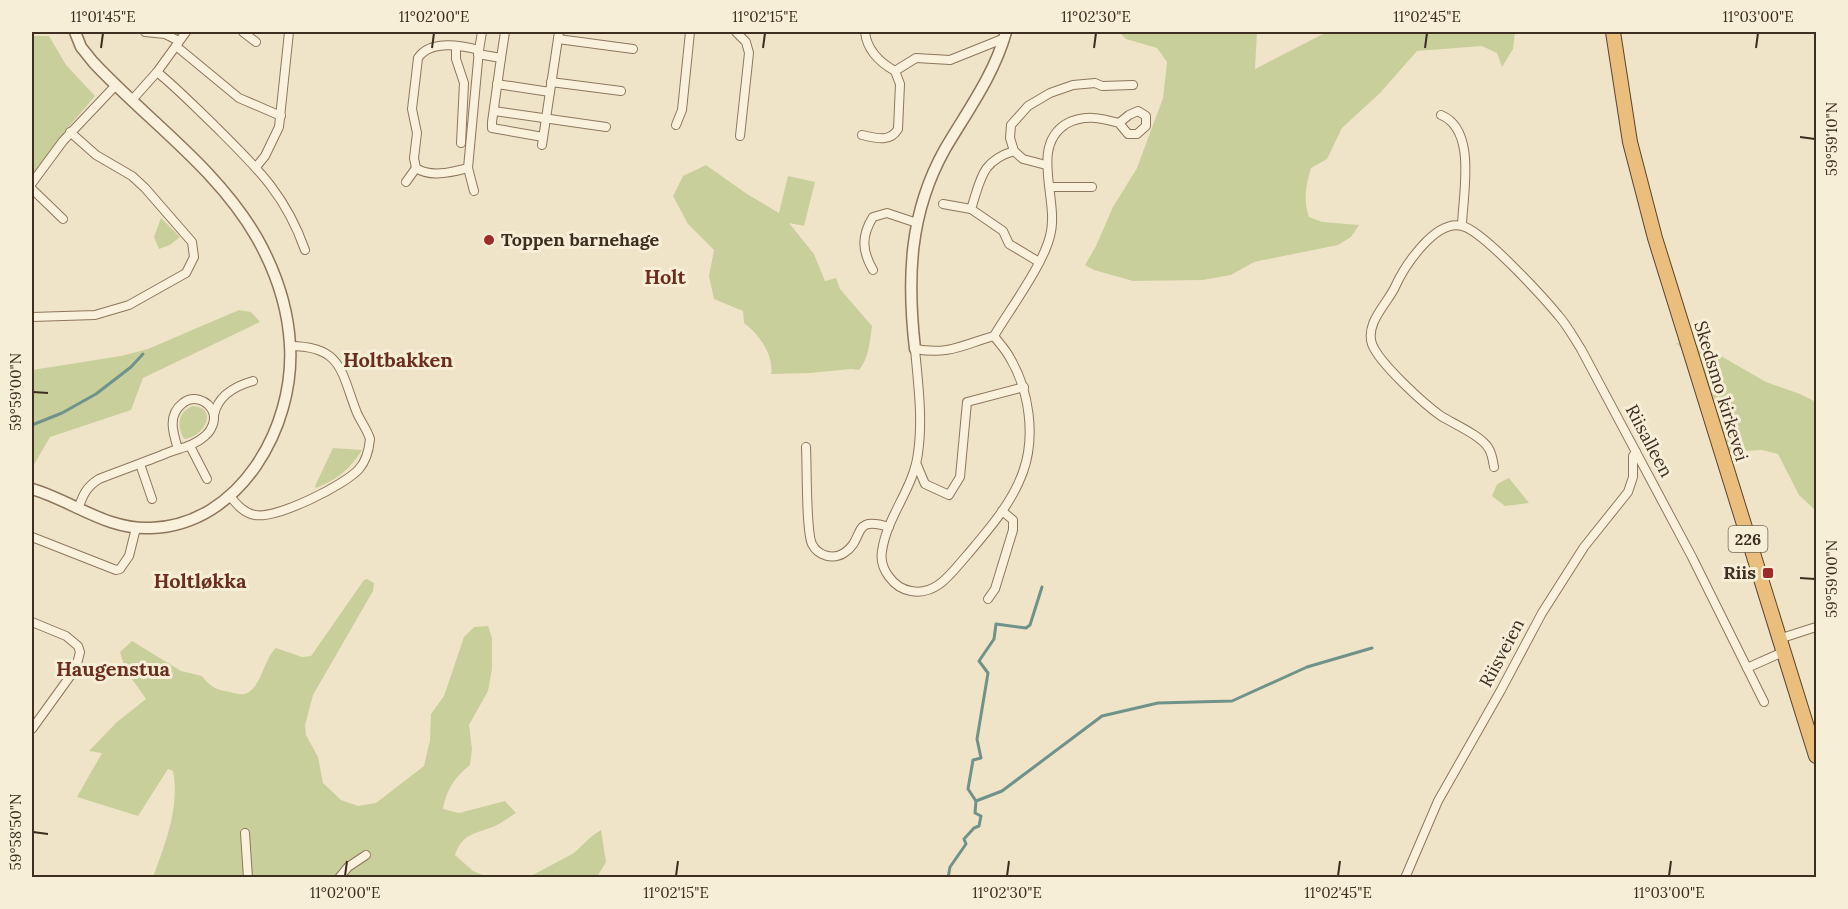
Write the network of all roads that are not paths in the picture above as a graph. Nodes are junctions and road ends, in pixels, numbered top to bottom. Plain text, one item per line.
1 (75, 32) edge
2 (146, 32) edge
3 (186, 32) edge
4 (243, 32) edge
5 (289, 32) edge
6 (482, 32) edge
7 (505, 32) edge
8 (690, 32) edge
9 (735, 32) edge
10 (866, 32) edge
11 (1614, 32) edge
12 (1005, 34) edge
13 (559, 35) edge
14 (256, 42) dead end
15 (177, 43) junction
16 (456, 46) junction
17 (633, 49) dead end
18 (478, 52) junction
19 (501, 58) junction
20 (895, 71) junction
21 (157, 72) junction
22 (551, 82) junction
23 (498, 84) junction
24 (1133, 85) dead end
25 (116, 86) junction
26 (621, 91) dead end
27 (550, 92) junction
28 (132, 100) junction
29 (494, 111) junction
30 (1441, 115) dead end
31 (280, 116) junction
32 (546, 119) junction
33 (1119, 123) dead end
34 (676, 125) dead end
35 (606, 127) dead end
36 (70, 132) junction
37 (862, 135) dead end
38 (740, 136) dead end
39 (460, 143) dead end
40 (1014, 151) junction
41 (1046, 165) junction
42 (256, 167) junction
43 (416, 168) junction
44 (468, 168) junction
45 (406, 182) dead end
46 (32, 183) edge
47 (1050, 187) junction
48 (1092, 187) dead end
49 (32, 189) edge
50 (474, 191) dead end
51 (943, 204) dead end
52 (971, 209) junction
53 (63, 219) dead end
54 (917, 223) junction
55 (1462, 225) junction
56 (305, 250) dead end
57 (1039, 262) junction
58 (873, 270) dead end
59 (32, 317) edge
60 (994, 336) junction
61 (290, 346) junction
62 (915, 349) junction
63 (253, 381) dead end
64 (1024, 387) junction
65 (214, 415) junction
66 (190, 446) junction
67 (806, 447) dead end
68 (178, 449) junction
69 (1636, 452) junction
70 (140, 464) junction
71 (917, 465) junction
72 (1494, 467) dead end
73 (207, 479) dead end
74 (32, 489) edge
75 (230, 496) junction
76 (152, 499) dead end
77 (78, 509) junction
78 (1002, 510) junction
79 (889, 527) junction
80 (136, 528) junction
81 (32, 537) edge
82 (988, 599) dead end
83 (32, 622) edge
84 (1816, 627) edge
85 (1781, 646) junction
86 (1747, 669) junction
87 (1764, 702) dead end
88 (32, 729) edge
89 (1813, 731) edge
90 (1816, 756) edge
91 (245, 833) dead end
92 (366, 855) dead end
93 (249, 878) edge
94 (339, 878) edge
95 (1405, 878) edge

1 - 25 street
2 - 15 street
3 - 15 street
4 - 14 street
5 - 31 street
6 - 18 street
7 - 19 street
8 - 34 street
9 - 38 street
10 - 20 street
11 - 85 highway, Skedsmo kirkevei / 226
12 - 20 street
12 - 54 street
13 - 17 street
13 - 22 street
15 - 21 street
15 - 31 street
16 - 18 street
16 - 39 street
16 - 43 street
18 - 19 street
18 - 44 street
19 - 23 street
20 - 37 street
21 - 28 street
21 - 42 street
22 - 26 street
22 - 27 street
23 - 27 street
23 - 29 street
24 - 40 street
25 - 28 street
25 - 36 street
27 - 32 street
28 - 61 street
29 - 32 street
29 - 32 street
30 - 55 street
31 - 42 street
32 - 35 street
33 - 41 street
36 - 46 street
36 - 59 street
40 - 41 street
40 - 52 street
41 - 47 street
42 - 56 street
43 - 44 street
43 - 45 street
44 - 50 street
47 - 48 street
47 - 57 street
49 - 53 street
51 - 52 street
52 - 57 street
54 - 58 street
54 - 62 street
55 - 69 street, Riisalleen
55 - 72 street
57 - 60 street
60 - 62 street
60 - 64 street
61 - 75 street
61 - 75 street
62 - 71 street
63 - 65 street
64 - 71 street
64 - 78 street
65 - 66 street
65 - 68 street
66 - 68 street
66 - 73 street
67 - 79 street
68 - 70 street
69 - 86 street, Riisalleen
69 - 95 street, Riisveien
70 - 76 street
70 - 77 street
71 - 79 street
74 - 77 street
75 - 80 street
77 - 80 street
78 - 79 street
78 - 82 street
80 - 81 street
83 - 88 street
84 - 85 street
85 - 86 street
85 - 89 highway, Skedsmo kirkevei / 226
86 - 87 street, Riisalleen
89 - 90 highway, Skedsmo kirkevei / 226
91 - 93 street
92 - 94 street

